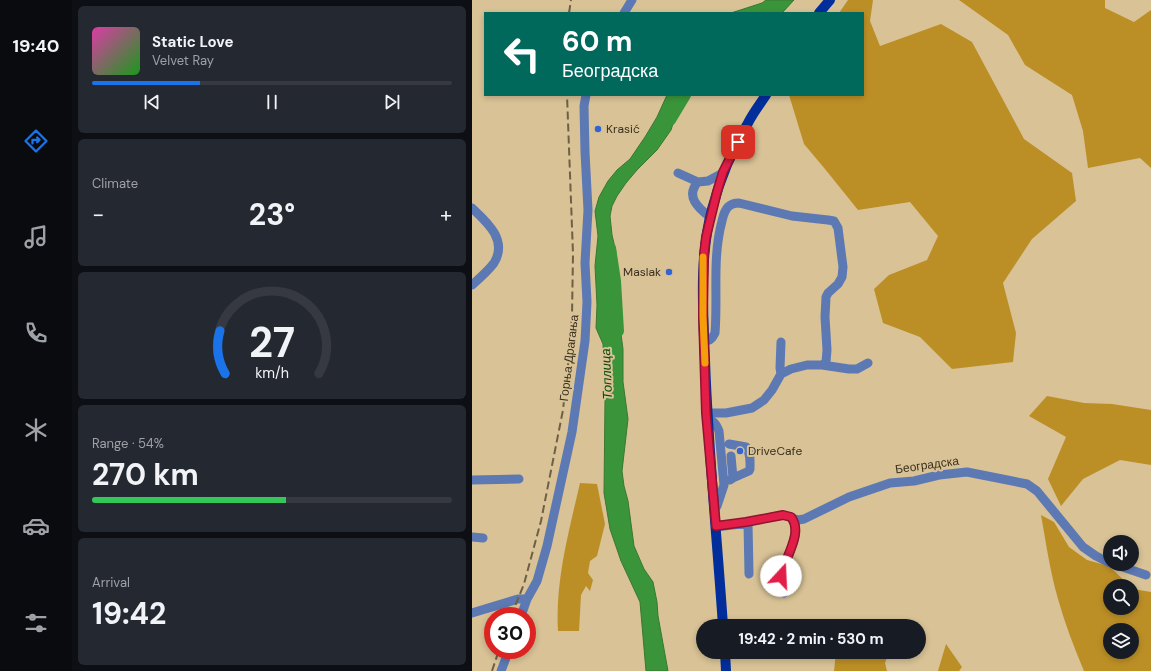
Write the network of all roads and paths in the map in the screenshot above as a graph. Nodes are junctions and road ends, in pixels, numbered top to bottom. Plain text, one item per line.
1 (632, 0) edge
2 (830, 0) edge
3 (625, 12) edge
4 (820, 12) edge
5 (586, 96) edge
6 (765, 96) edge
7 (678, 172) dead end
8 (723, 172) junction
9 (698, 182) junction
10 (472, 208) edge
11 (710, 217) junction
12 (472, 285) edge
13 (704, 341) junction
14 (781, 342) dead end
15 (868, 363) dead end
16 (822, 365) junction
17 (781, 374) junction
18 (707, 417) junction
19 (719, 431) junction
20 (730, 449) junction
21 (733, 478) junction
22 (519, 479) dead end
23 (472, 480) edge
24 (724, 485) junction
25 (715, 507) junction
26 (791, 517) junction
27 (746, 522) junction
28 (716, 526) junction
29 (472, 537) edge
30 (482, 538) dead end
31 (1103, 560) edge
32 (1134, 571) edge
33 (749, 574) dead end
34 (1146, 575) dead end
35 (784, 593) dead end
36 (527, 599) junction
37 (524, 607) edge
38 (472, 613) edge
39 (723, 619) edge
40 (506, 659) edge
41 (725, 659) edge
42 (502, 671) edge
43 (726, 671) edge

1 - 3 street
2 - 4 main road
5 - 36 street, Горња Драгања
6 - 8 main road
7 - 9 street
8 - 9 street
8 - 11 main road
9 - 11 street
10 - 12 street
11 - 13 main road
13 - 16 street
13 - 18 main road
14 - 17 street
15 - 16 street
16 - 17 street
17 - 18 street
18 - 19 street
18 - 25 main road
19 - 20 street
19 - 24 street
20 - 21 street
20 - 21 street
21 - 24 street
22 - 23 street
24 - 25 street
25 - 28 main road
26 - 27 street, Београдска
26 - 31 street, Београдска
26 - 35 street
27 - 28 street, Београдска
27 - 33 street
28 - 39 main road
29 - 30 street
32 - 34 street
36 - 37 street, Горња Драгања
36 - 38 street
40 - 42 street
41 - 43 main road

